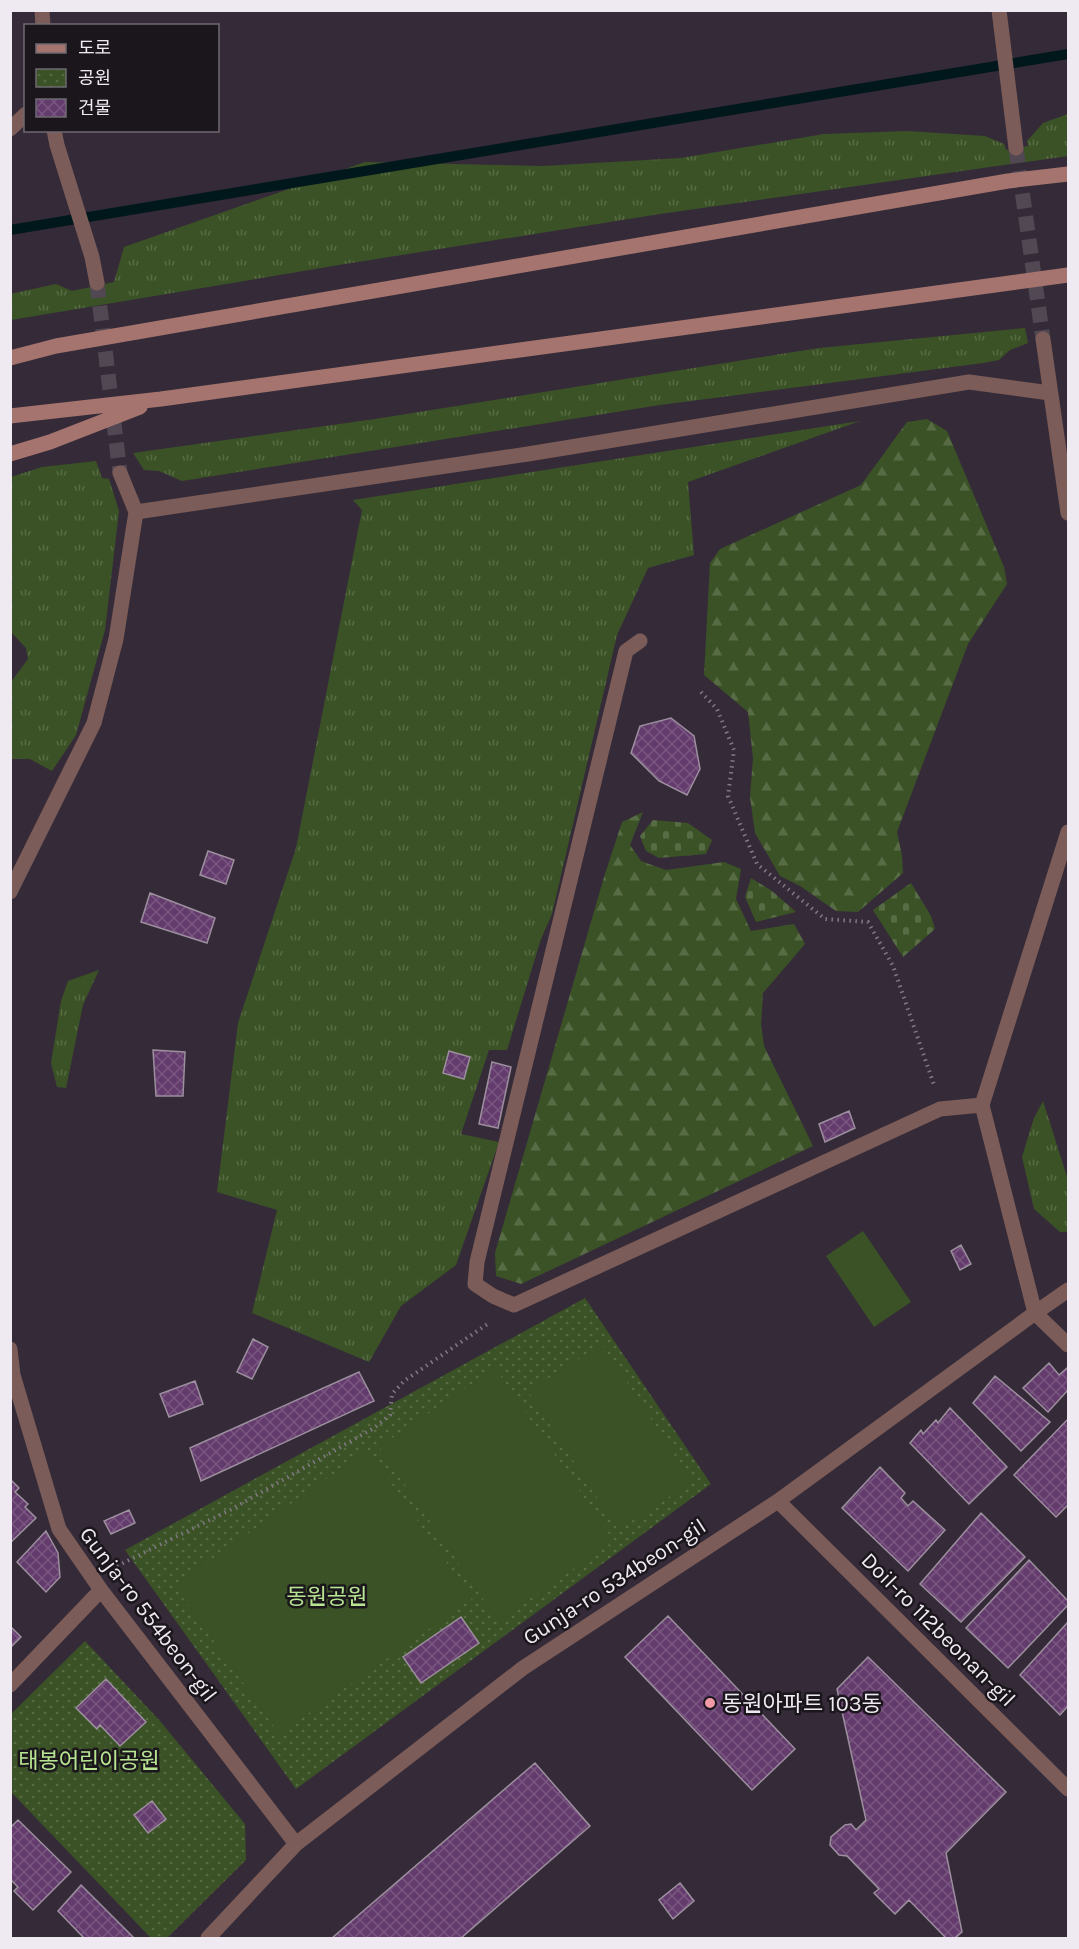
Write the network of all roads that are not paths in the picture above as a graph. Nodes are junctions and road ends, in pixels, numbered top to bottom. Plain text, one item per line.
1 (999, 10) edge
2 (24, 116) edge
3 (10, 129) edge
4 (56, 138) edge
5 (1016, 148) tunnel mouth
6 (1068, 174) edge
7 (1068, 274) edge
8 (97, 283) tunnel mouth
9 (1043, 339) tunnel mouth
10 (57, 345) junction
11 (10, 348) edge
12 (10, 358) edge
13 (1050, 393) junction
14 (161, 399) junction
15 (10, 416) edge
16 (10, 454) edge
17 (120, 473) tunnel mouth
18 (136, 512) junction
19 (1068, 513) edge
20 (640, 641) dead end
21 (1068, 832) edge
22 (10, 892) edge
23 (982, 1105) junction
24 (1068, 1290) edge
25 (1035, 1312) junction
26 (1068, 1346) edge
27 (10, 1349) edge
28 (778, 1501) junction
29 (97, 1584) junction
30 (10, 1686) edge
31 (1068, 1789) edge
32 (296, 1845) junction
33 (208, 1938) edge

1 - 5 street
2 - 3 street
4 - 8 street
6 - 10 main road
7 - 14 main road
9 - 13 street
10 - 11 main road
10 - 12 main road
13 - 18 street
13 - 19 street
14 - 15 main road
14 - 16 main road
17 - 18 street
18 - 22 street
20 - 23 street
21 - 23 street
23 - 25 street
24 - 25 street, Gunja-ro 534beon-gil
25 - 26 street
25 - 28 street, Gunja-ro 534beon-gil
27 - 29 street, Gunja-ro 554beon-gil
28 - 31 street, Doil-ro 112beonan-gil
28 - 32 street, Gunja-ro 534beon-gil
29 - 30 street
29 - 32 street, Gunja-ro 554beon-gil
32 - 33 street, Gunja-ro 534beon-gil

